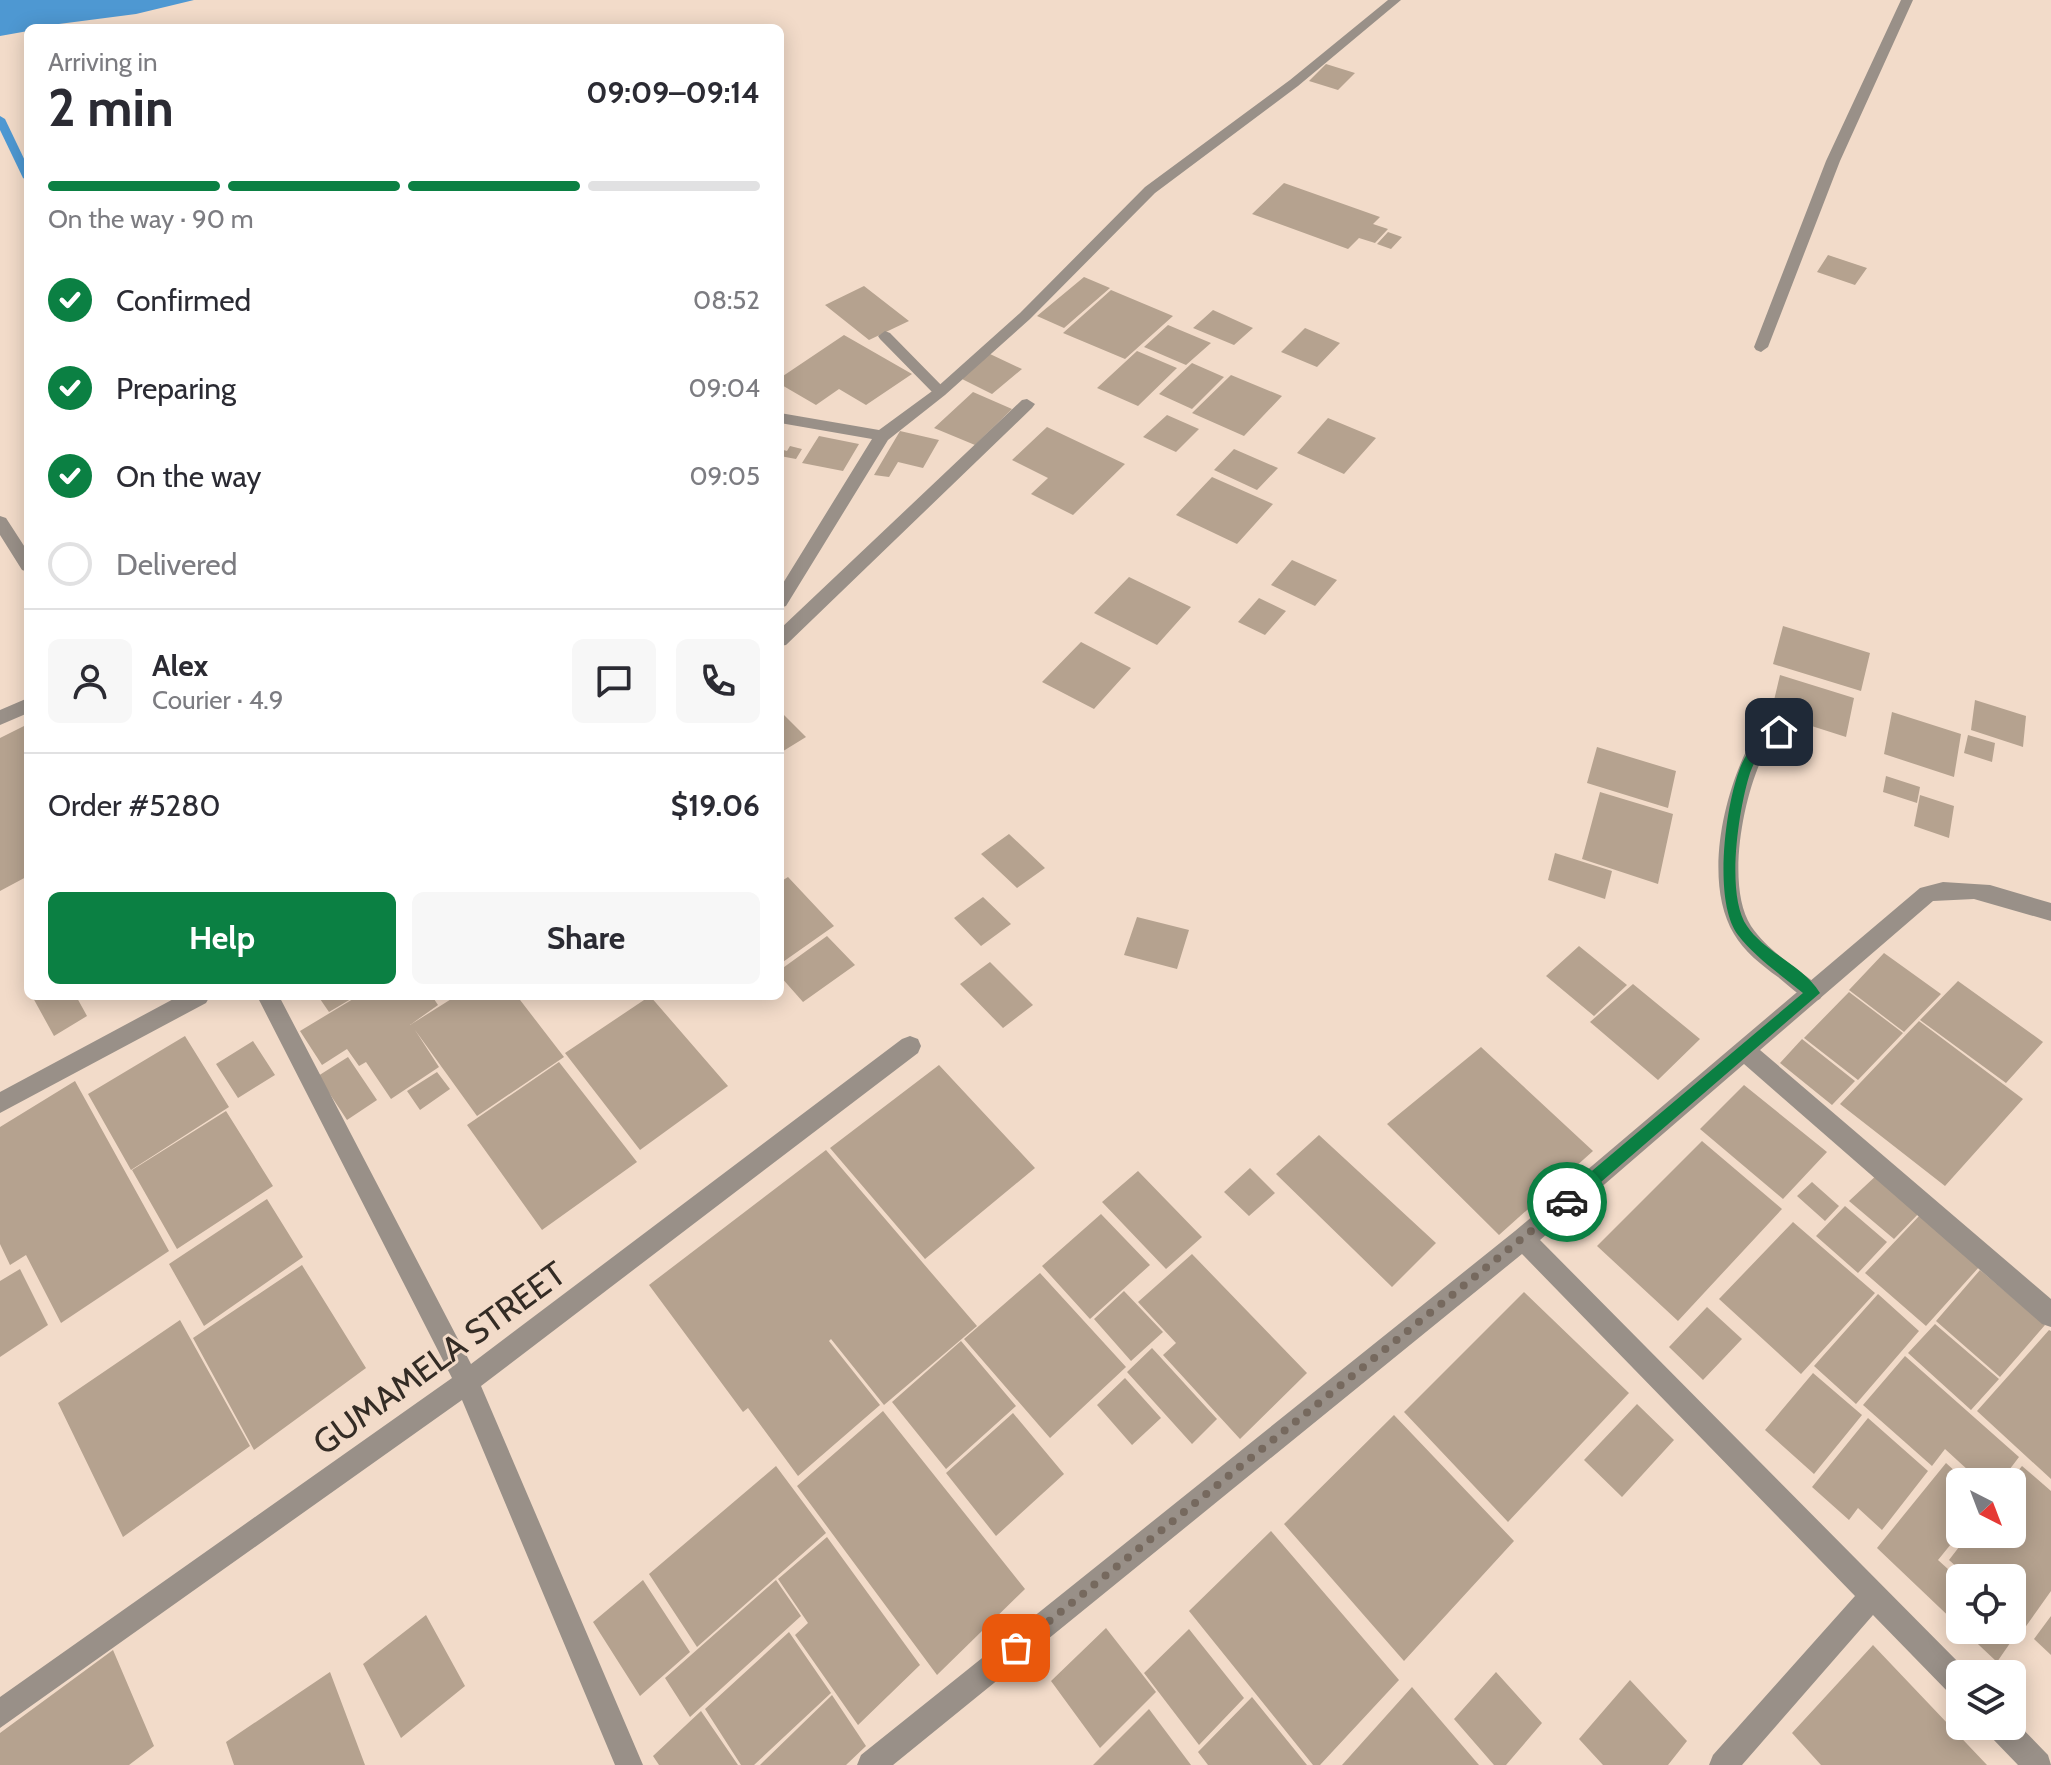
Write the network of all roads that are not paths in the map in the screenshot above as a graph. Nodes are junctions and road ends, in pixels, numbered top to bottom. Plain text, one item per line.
1 (1395, 0) edge
2 (1907, 0) edge
3 (885, 336) dead end
4 (1761, 347) dead end
5 (940, 392) junction
6 (1027, 404) dead end
7 (784, 419) edge
8 (882, 436) junction
9 (0, 522) edge
10 (24, 560) edge
11 (784, 595) edge
12 (784, 636) edge
13 (24, 707) edge
14 (0, 718) edge
15 (1803, 732) dead end
16 (2051, 912) edge
17 (1813, 993) junction
18 (192, 1000) edge
19 (270, 1000) edge
20 (910, 1046) dead end
21 (1746, 1052) junction
22 (0, 1103) edge
23 (1523, 1239) junction
24 (2051, 1315) edge
25 (467, 1382) junction
26 (1874, 1594) junction
27 (1946, 1669) edge
28 (0, 1714) edge
29 (2014, 1740) edge
30 (629, 1765) edge
31 (871, 1765) edge
32 (1723, 1765) edge
33 (2038, 1765) edge

1 - 5 street
2 - 4 street
3 - 5 street
5 - 8 street
6 - 12 street
7 - 8 street
8 - 11 street
9 - 10 street
13 - 14 street
15 - 17 street
16 - 17 street
17 - 21 street
18 - 22 street
19 - 25 street
20 - 25 street, GUMAMELA STREET
21 - 23 street
21 - 24 street
23 - 26 street
23 - 31 street
25 - 28 street, GUMAMELA STREET
25 - 30 street
26 - 27 street
26 - 32 street
29 - 33 street

